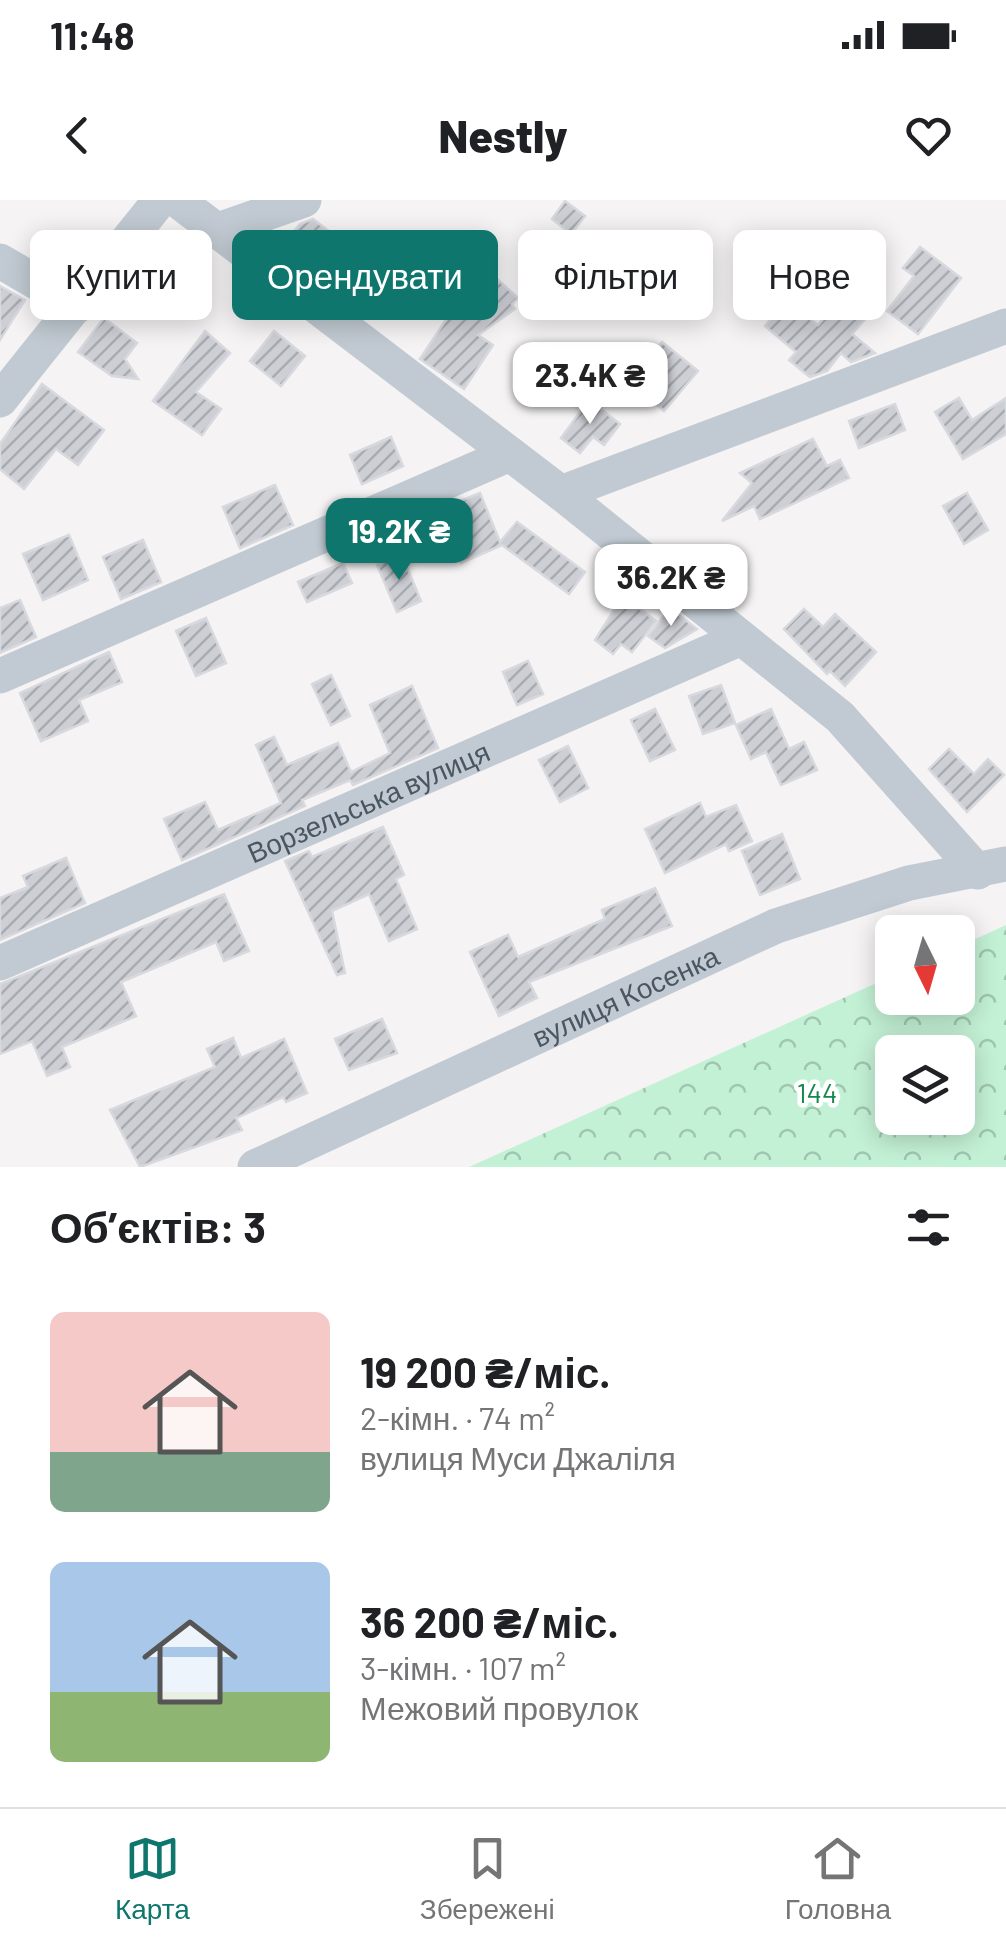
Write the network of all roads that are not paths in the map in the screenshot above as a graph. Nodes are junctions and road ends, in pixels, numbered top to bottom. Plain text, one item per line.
1 (160, 200) edge
2 (177, 200) edge
3 (304, 200) edge
4 (137, 230) edge
5 (218, 230) junction
6 (0, 260) edge
7 (30, 278) edge
8 (66, 320) edge
9 (1006, 326) edge
10 (0, 400) edge
11 (510, 454) junction
12 (561, 493) junction
13 (739, 638) junction
14 (0, 676) edge
15 (992, 868) edge
16 (0, 963) edge
17 (255, 1167) edge

1 - 4 street
2 - 5 street
3 - 5 street
5 - 11 street
6 - 7 street
8 - 10 street
9 - 12 street
11 - 12 street
11 - 14 street
12 - 13 street
13 - 15 street
13 - 16 street, Ворзельська вулиця
15 - 17 street, вулиця Косенка

